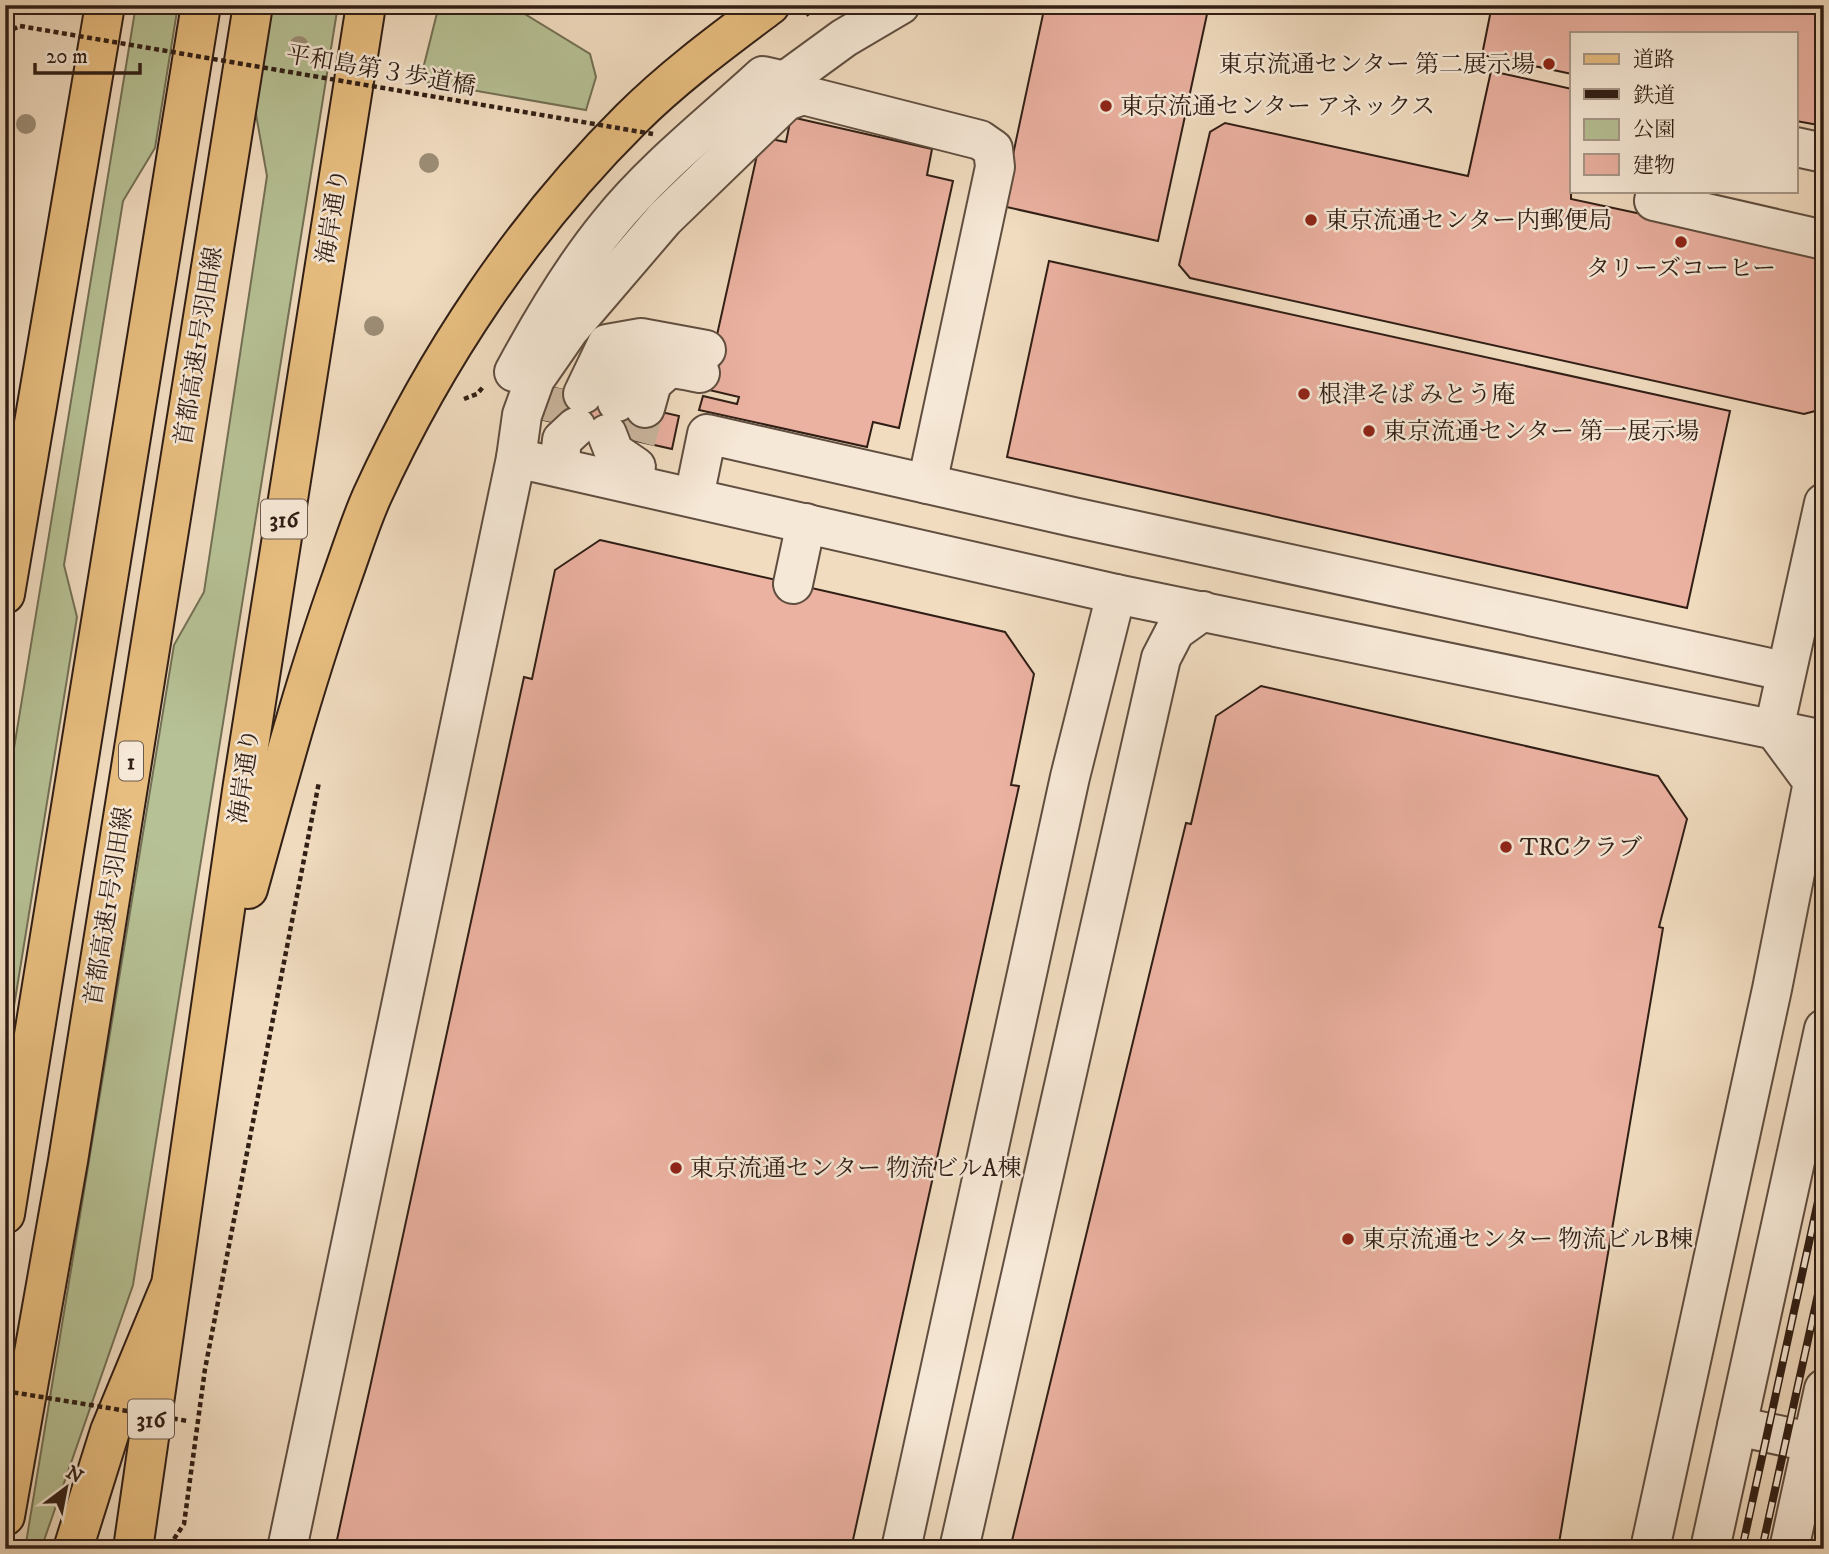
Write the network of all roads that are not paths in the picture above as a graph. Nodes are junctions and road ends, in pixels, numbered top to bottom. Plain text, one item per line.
1 (105, 5) edge
2 (201, 5) edge
3 (253, 5) edge
4 (366, 5) edge
5 (770, 5) edge
6 (900, 5) edge
7 (785, 91) junction
8 (1798, 147) edge
9 (1824, 153) edge
10 (1656, 192) edge
11 (1824, 240) edge
12 (691, 366) junction
13 (607, 431) junction
14 (516, 458) junction
15 (927, 484) junction
16 (694, 498) junction
17 (1824, 503) edge
18 (806, 523) junction
19 (1061, 580) junction
20 (793, 584) dead end
21 (5, 594) edge
22 (1116, 594) junction
23 (1203, 611) junction
24 (1097, 660) junction
25 (1784, 671) junction
26 (1774, 729) junction
27 (1824, 740) edge
28 (1824, 1029) edge
29 (208, 1034) junction
30 (5, 1214) edge
31 (169, 1289) junction
32 (1824, 1388) edge
33 (1737, 1426) junction
34 (1818, 1443) edge
35 (5, 1516) edge
36 (73, 1549) edge
37 (133, 1549) edge
38 (287, 1549) edge
39 (901, 1549) edge
40 (959, 1549) edge
41 (1650, 1549) edge
42 (1710, 1549) edge
43 (1788, 1549) edge

1 - 21 main road
2 - 30 main road, 首都高速1号羽田線 / 1
3 - 35 main road, 首都高速1号羽田線 / 1
4 - 29 main road, 海岸通り / 316
5 - 29 main road
6 - 7 street
7 - 14 street
7 - 15 street
8 - 9 street
10 - 11 street
12 - 13 street
12 - 13 street
12 - 13 street
13 - 14 street
13 - 16 street
14 - 38 street
15 - 16 street
15 - 25 street
16 - 18 street
17 - 25 street
18 - 19 street
18 - 20 street
19 - 22 street
19 - 24 street
22 - 23 street
22 - 24 street
23 - 26 street
23 - 40 street
24 - 39 street
25 - 26 street
26 - 27 street
26 - 41 street
28 - 33 street
29 - 31 main road, 海岸通り / 316
31 - 36 main road
31 - 37 main road, 海岸通り / 316
32 - 34 street
33 - 34 street
33 - 42 street
34 - 43 street

